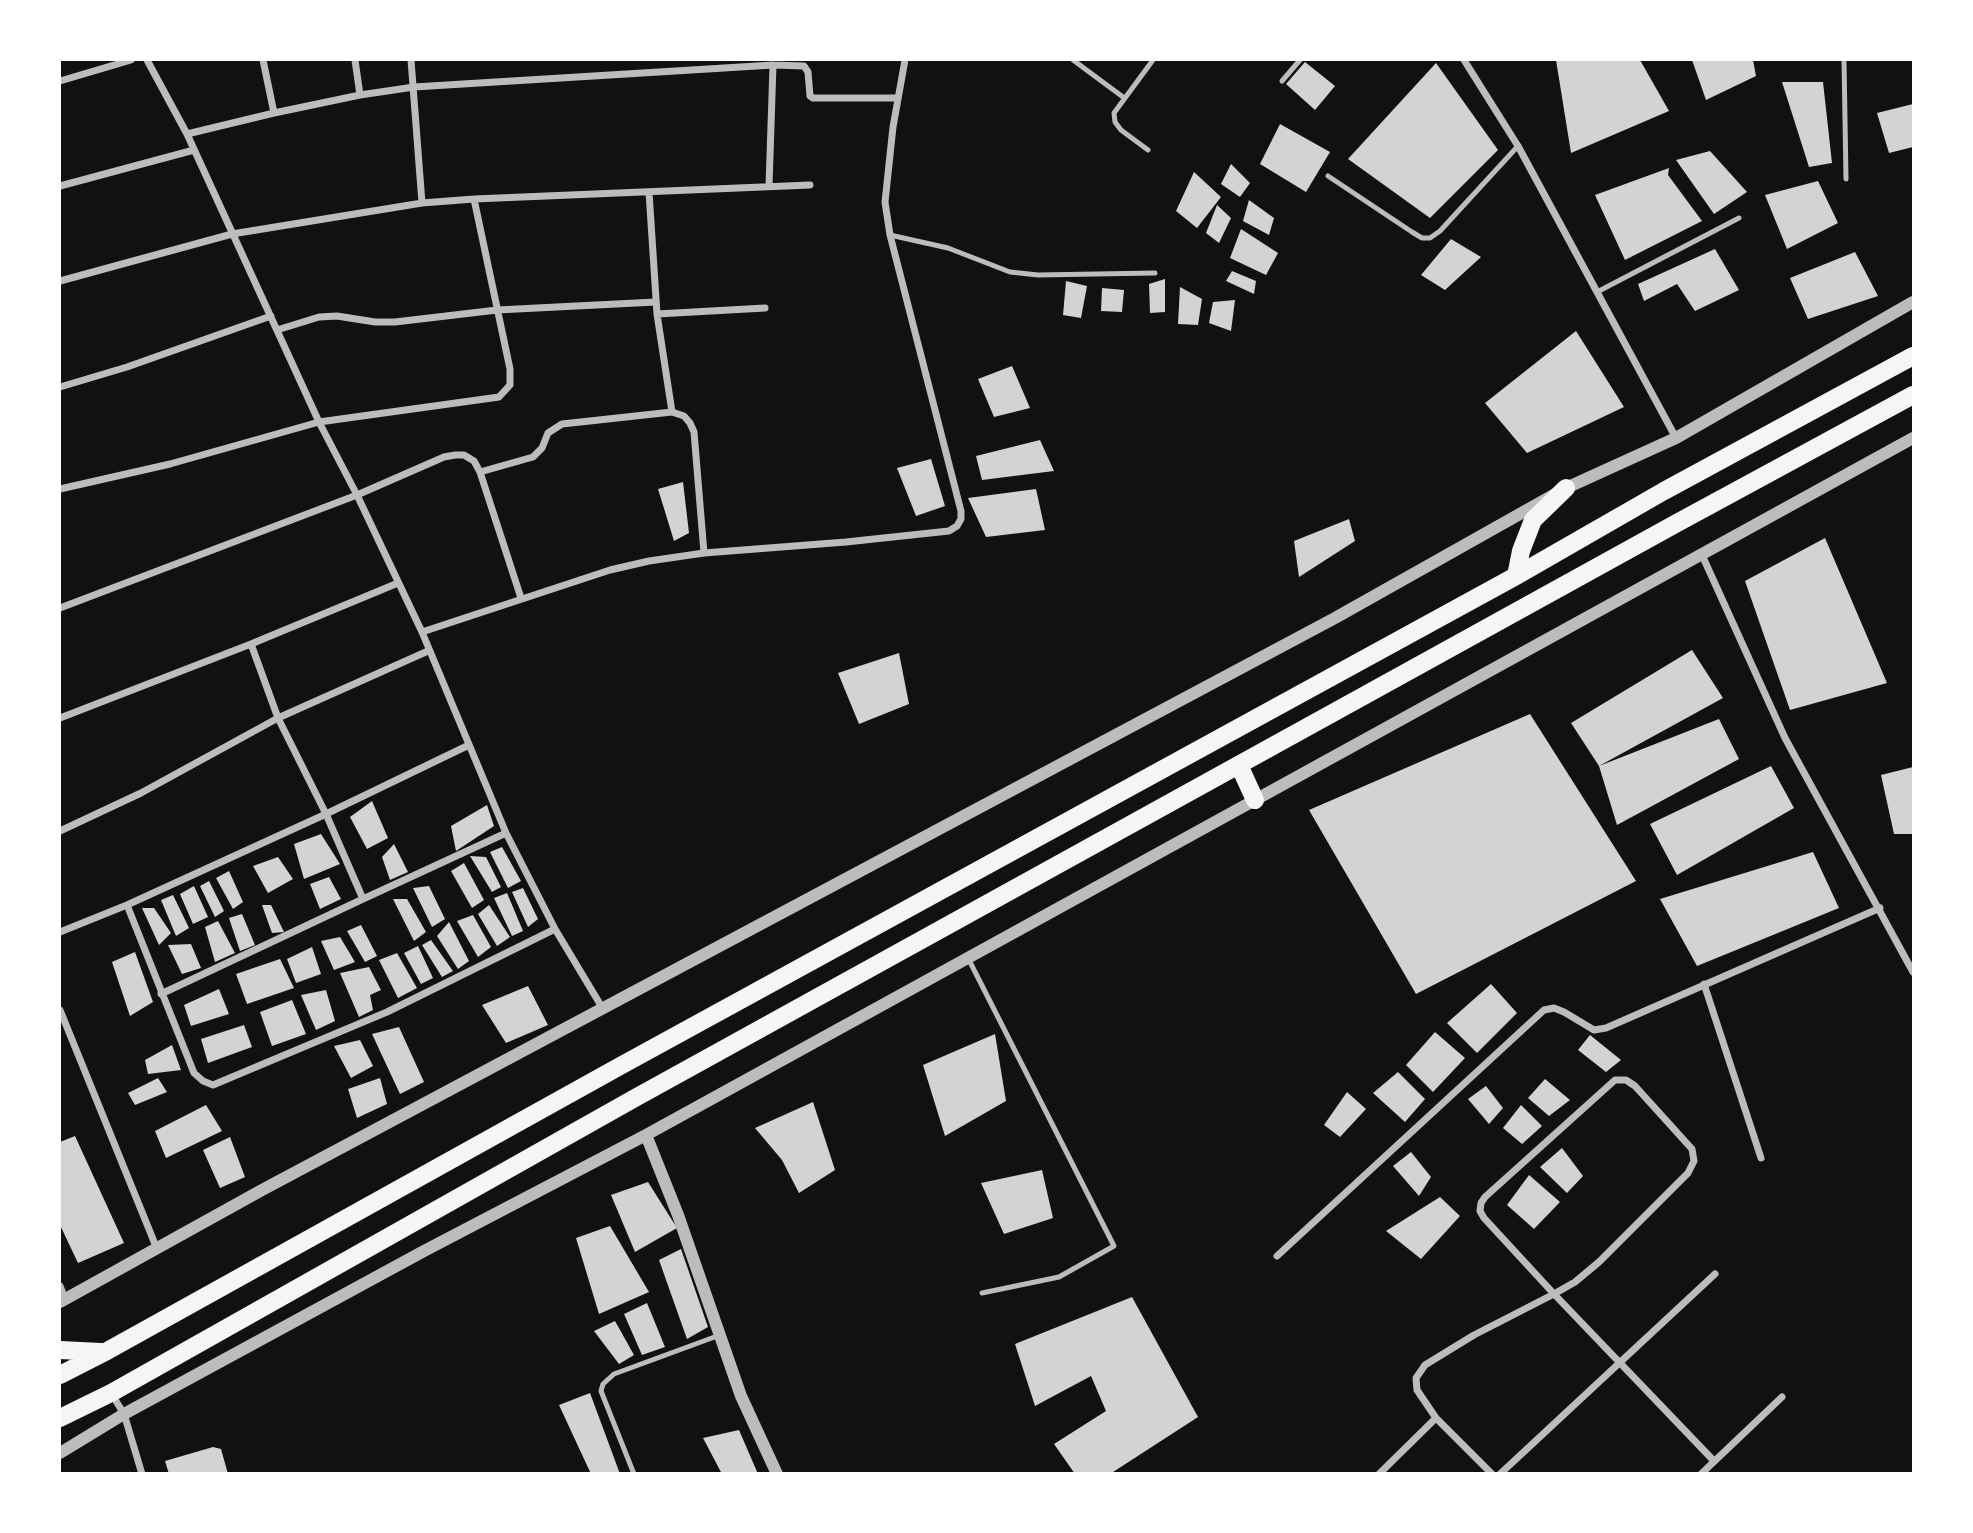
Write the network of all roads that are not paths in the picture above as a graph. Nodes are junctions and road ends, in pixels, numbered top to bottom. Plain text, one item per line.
1 (131, 60) edge
2 (147, 60) edge
3 (262, 60) edge
4 (355, 60) edge
5 (411, 60) edge
6 (905, 60) edge
7 (1073, 60) edge
8 (1153, 60) edge
9 (1300, 60) edge
10 (1464, 60) edge
11 (1844, 60) edge
12 (721, 64) edge
13 (773, 65) junction
14 (60, 81) edge
15 (1282, 81) dead end
16 (414, 87) junction
17 (360, 95) junction
18 (1124, 97) junction
19 (898, 98) junction
20 (274, 113) junction
21 (187, 134) junction
22 (1518, 146) junction
23 (194, 150) junction
24 (1148, 150) dead end
25 (1328, 176) dead end
26 (1846, 178) dead end
27 (810, 185) dead end
28 (60, 186) edge
29 (769, 186) junction
30 (649, 192) junction
31 (474, 199) junction
32 (422, 203) junction
33 (1739, 218) dead end
34 (232, 234) junction
35 (890, 235) junction
36 (1155, 273) dead end
37 (60, 281) edge
38 (1597, 292) junction
39 (656, 302) junction
40 (1913, 302) edge
41 (765, 308) dead end
42 (497, 310) junction
43 (657, 314) junction
44 (271, 316) junction
45 (277, 330) junction
46 (1913, 356) edge
47 (60, 387) edge
48 (1913, 396) edge
49 (672, 412) junction
50 (319, 422) junction
51 (1676, 438) junction
52 (1913, 438) edge
53 (480, 471) junction
54 (1566, 488) junction
55 (60, 489) edge
56 (357, 495) junction
57 (704, 553) junction
58 (1702, 555) junction
59 (1516, 576) junction
60 (398, 583) junction
61 (521, 598) junction
62 (60, 608) edge
63 (422, 632) junction
64 (251, 644) junction
65 (428, 651) junction
66 (60, 718) edge
67 (278, 718) junction
68 (469, 745) junction
69 (1239, 765) junction
70 (1255, 800) junction
71 (326, 814) junction
72 (60, 831) edge
73 (506, 833) junction
74 (363, 899) junction
75 (127, 905) junction
76 (1880, 908) junction
77 (555, 929) junction
78 (60, 932) edge
79 (968, 958) junction
80 (1913, 972) edge
81 (1704, 984) junction
82 (161, 994) junction
83 (603, 1009) junction
84 (60, 1010) edge
85 (646, 1135) junction
86 (1761, 1158) dead end
87 (157, 1249) junction
88 (1277, 1256) dead end
89 (1715, 1274) dead end
90 (60, 1286) edge
91 (982, 1293) dead end
92 (1554, 1294) junction
93 (62, 1301) edge
94 (720, 1335) junction
95 (60, 1350) edge
96 (104, 1353) junction
97 (1618, 1362) junction
98 (60, 1375) edge
99 (111, 1393) junction
100 (1782, 1397) dead end
101 (124, 1414) junction
102 (60, 1418) edge
103 (1436, 1418) junction
104 (60, 1452) edge
105 (1714, 1461) junction
106 (142, 1474) edge
107 (634, 1474) edge
108 (777, 1474) edge
109 (1379, 1474) edge
110 (1493, 1474) edge
111 (1500, 1474) edge
112 (1701, 1474) edge

1 - 14 street
2 - 21 street
3 - 20 street
4 - 17 street
5 - 16 street
6 - 19 street
7 - 18 lane
8 - 18 lane
9 - 15 lane
10 - 22 street
11 - 26 lane
12 - 13 street
12 - 16 street
13 - 19 street
13 - 29 street
16 - 17 street
16 - 32 street
17 - 20 street
18 - 24 lane
19 - 35 street
20 - 21 street
21 - 23 street
22 - 25 lane
22 - 38 street
23 - 28 street
23 - 34 street
27 - 29 street
29 - 30 street
30 - 31 street
30 - 39 street
31 - 32 street
31 - 42 street
32 - 34 street
33 - 38 lane
34 - 37 street
34 - 44 street
35 - 36 lane
35 - 57 street
38 - 51 street
39 - 42 street
39 - 43 street
40 - 51 street
41 - 43 street
42 - 45 street
42 - 50 street
43 - 49 street
44 - 45 street
44 - 47 street
45 - 50 street
46 - 59 highway
48 - 69 highway
49 - 53 street
49 - 57 street
50 - 55 street
50 - 56 street
51 - 54 street
52 - 58 street
53 - 56 street
53 - 61 street
54 - 59 highway
54 - 83 street
56 - 60 street
56 - 62 street
57 - 61 street
58 - 70 street
58 - 76 street
59 - 96 highway
60 - 63 street
60 - 64 street
61 - 63 street
63 - 65 street
64 - 66 street
64 - 67 street
65 - 67 street
65 - 68 street
67 - 71 street
67 - 72 street
68 - 71 street
68 - 73 street
69 - 70 highway
69 - 99 highway
70 - 79 street
71 - 74 street
71 - 75 street
73 - 74 street
73 - 77 street
74 - 82 street
75 - 78 street
75 - 82 street
76 - 80 street
76 - 81 street
77 - 82 street
77 - 83 street
79 - 85 street
79 - 91 lane
81 - 86 street
81 - 88 street
83 - 87 street
84 - 87 street
85 - 94 street
85 - 101 street
87 - 93 street
89 - 97 street
90 - 93 street
92 - 92 street
92 - 97 street
92 - 103 street
94 - 107 lane
94 - 108 street
95 - 96 highway
96 - 98 highway
97 - 105 street
97 - 111 street
99 - 101 street
99 - 102 highway
100 - 105 street
101 - 104 street
101 - 106 street
103 - 109 street
103 - 110 street
105 - 112 street

